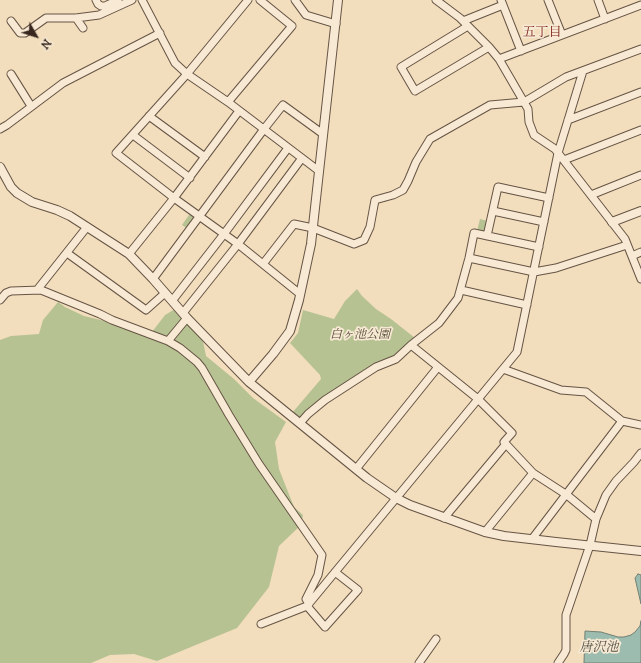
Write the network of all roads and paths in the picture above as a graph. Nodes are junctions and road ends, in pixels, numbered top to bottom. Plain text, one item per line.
1 (96, 0) edge
2 (118, 0) edge
3 (132, 0) edge
4 (142, 0) edge
5 (248, 0) edge
6 (260, 0) edge
7 (295, 0) edge
8 (338, 0) edge
9 (436, 0) edge
10 (548, 0) edge
11 (598, 0) edge
12 (502, 3) edge
13 (641, 5) edge
14 (76, 18) junction
15 (605, 19) junction
16 (11, 21) dead end
17 (466, 23) junction
18 (336, 24) junction
19 (83, 28) dead end
20 (160, 33) junction
21 (562, 35) junction
22 (489, 47) junction
23 (641, 49) edge
24 (521, 51) junction
25 (499, 59) junction
26 (583, 71) junction
27 (11, 74) dead end
28 (187, 74) junction
29 (641, 92) edge
30 (228, 102) junction
31 (524, 102) junction
32 (31, 106) junction
33 (239, 111) junction
34 (150, 116) junction
35 (568, 120) junction
36 (0, 129) edge
37 (264, 129) junction
38 (641, 130) edge
39 (133, 134) junction
40 (323, 134) junction
41 (288, 148) junction
42 (558, 153) junction
43 (205, 157) junction
44 (302, 158) junction
45 (564, 160) junction
46 (0, 167) edge
47 (319, 171) junction
48 (641, 175) edge
49 (190, 178) junction
50 (591, 195) junction
51 (174, 198) junction
52 (549, 198) junction
53 (493, 211) junction
54 (641, 211) edge
55 (199, 216) junction
56 (544, 222) junction
57 (612, 222) junction
58 (87, 227) junction
59 (313, 228) junction
60 (224, 234) junction
61 (487, 236) junction
62 (238, 244) junction
63 (627, 245) junction
64 (539, 247) junction
65 (67, 252) junction
66 (641, 252) edge
67 (129, 254) junction
68 (632, 256) junction
69 (469, 258) junction
70 (263, 264) junction
71 (534, 272) junction
72 (153, 279) junction
73 (641, 279) edge
74 (38, 290) junction
75 (461, 290) junction
76 (165, 293) junction
77 (300, 294) junction
78 (0, 300) edge
79 (172, 301) junction
80 (527, 305) junction
81 (185, 315) junction
82 (168, 341) junction
83 (411, 345) junction
84 (438, 367) junction
85 (503, 369) junction
86 (250, 382) junction
87 (478, 399) junction
88 (622, 421) junction
89 (300, 423) junction
90 (641, 425) edge
91 (506, 444) junction
92 (641, 453) edge
93 (356, 469) junction
94 (533, 473) junction
95 (567, 495) junction
96 (396, 498) junction
97 (444, 518) junction
98 (596, 519) junction
99 (485, 532) junction
100 (532, 539) junction
101 (590, 545) junction
102 (641, 551) edge
103 (335, 572) junction
104 (308, 605) junction
105 (261, 624) dead end
106 (436, 639) dead end
107 (419, 663) edge
108 (558, 663) edge

1 - 2 street
3 - 14 street
4 - 20 street
5 - 28 street
6 - 30 street
7 - 18 street
8 - 18 street
9 - 17 street
10 - 21 street
11 - 15 street
12 - 17 street
12 - 24 street
13 - 15 street
14 - 16 street
14 - 19 street
15 - 21 street
17 - 22 street
17 - 22 street
18 - 40 street
20 - 28 street
20 - 32 street
21 - 24 street
22 - 25 street
23 - 26 street
24 - 25 street
25 - 31 street
26 - 31 street
26 - 35 street
27 - 32 street
28 - 30 street
28 - 34 street
29 - 35 street
30 - 33 street
31 - 42 street
31 - 59 street
32 - 36 street
33 - 37 street
33 - 43 street
34 - 39 street
34 - 43 street
35 - 42 street
37 - 40 street
37 - 41 street
37 - 55 street
38 - 45 street
39 - 49 street
39 - 51 street
40 - 47 street
41 - 44 street
41 - 60 street
42 - 45 street
42 - 52 street
43 - 49 street
44 - 47 street
44 - 62 street
45 - 50 street
46 - 58 street
47 - 59 street
48 - 50 street
49 - 51 street
50 - 57 street
51 - 55 street
51 - 67 street
52 - 53 street
52 - 56 street
53 - 56 street
53 - 61 street
54 - 57 street
55 - 60 street
55 - 72 street
56 - 64 street
57 - 63 street
58 - 65 street
58 - 67 street
59 - 70 street
59 - 77 street
60 - 62 street
60 - 79 street
61 - 64 street
61 - 69 street
62 - 70 street
62 - 81 street
63 - 68 street
63 - 71 street
64 - 71 street
65 - 74 street
65 - 76 street
66 - 68 street
67 - 72 street
68 - 73 street
69 - 71 street
69 - 75 street
70 - 77 street
71 - 80 street
72 - 76 street
74 - 78 street
74 - 82 street
75 - 80 street
75 - 83 street
76 - 79 street
77 - 86 street
79 - 81 street
80 - 85 street
81 - 82 street
81 - 86 street
82 - 104 street
83 - 84 street
83 - 89 street
84 - 87 street
84 - 93 street
85 - 87 street
85 - 88 street
86 - 89 street
87 - 91 street
87 - 96 street
88 - 90 street
88 - 95 street
89 - 93 street
91 - 94 street
91 - 97 street
92 - 98 street
93 - 96 street
94 - 95 street
94 - 99 street
95 - 98 street
95 - 100 street
96 - 97 street
96 - 103 street
97 - 99 street
98 - 101 street
99 - 100 street
100 - 101 street
101 - 102 street
101 - 108 street
103 - 104 street
103 - 104 street
104 - 105 street
106 - 107 street

